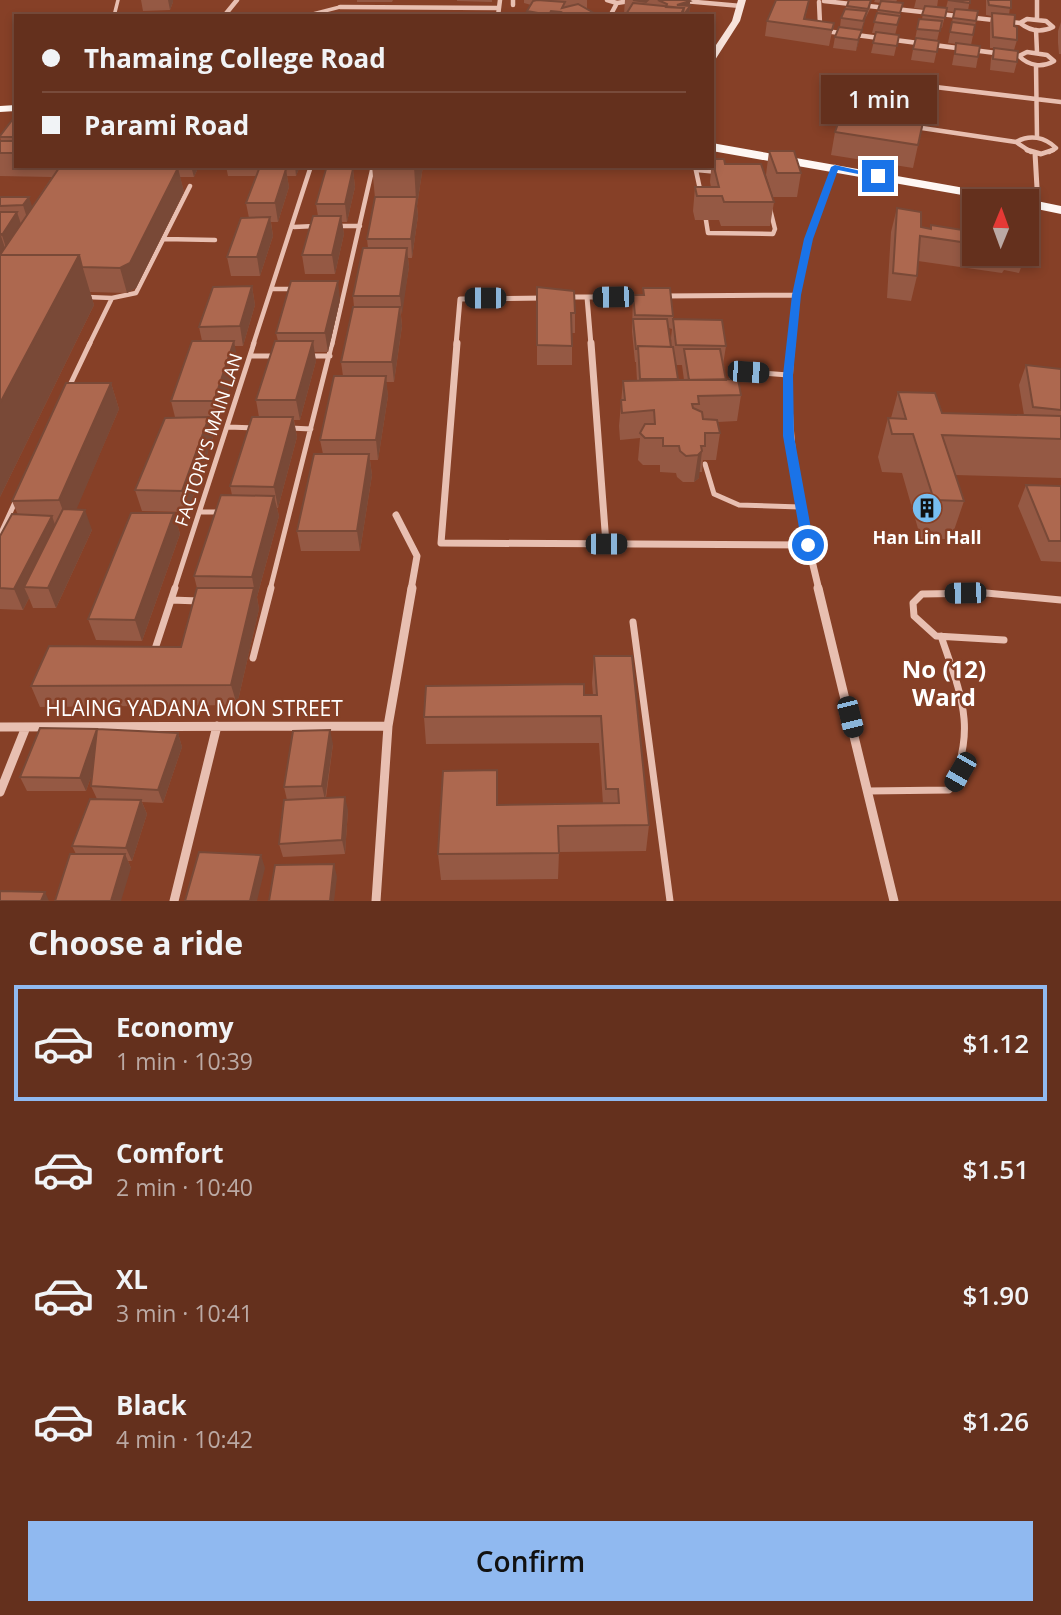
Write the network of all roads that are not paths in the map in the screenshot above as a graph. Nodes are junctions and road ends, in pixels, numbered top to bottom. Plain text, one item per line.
1 (237, 0) edge
2 (344, 0) edge
3 (500, 0) edge
4 (607, 0) edge
5 (636, 0) edge
6 (673, 0) edge
7 (813, 0) edge
8 (1037, 0) edge
9 (822, 1) edge
10 (617, 3) junction
11 (741, 3) edge
12 (340, 7) junction
13 (377, 7) junction
14 (498, 8) junction
15 (226, 14) edge
16 (313, 14) edge
17 (375, 14) edge
18 (498, 14) edge
19 (611, 14) edge
20 (1037, 19) junction
21 (1020, 23) junction
22 (1053, 26) junction
23 (1061, 27) edge
24 (1036, 30) junction
25 (1037, 52) junction
26 (714, 55) edge
27 (1019, 56) junction
28 (1054, 60) junction
29 (1061, 61) edge
30 (1036, 65) junction
31 (1035, 99) junction
32 (1061, 102) edge
33 (857, 119) edge
34 (910, 127) edge
35 (1037, 137) junction
36 (1017, 142) junction
37 (714, 147) edge
38 (1058, 148) edge
39 (1035, 153) junction
40 (835, 167) junction
41 (310, 168) edge
42 (373, 168) edge
43 (696, 168) edge
44 (719, 172) edge
45 (190, 186) dead end
46 (1033, 189) edge
47 (962, 191) edge
48 (769, 204) edge
49 (1040, 206) edge
50 (1061, 210) edge
51 (320, 226) edge
52 (334, 226) edge
53 (360, 226) junction
54 (294, 227) junction
55 (164, 239) junction
56 (215, 240) dead end
57 (273, 289) junction
58 (298, 289) edge
59 (334, 289) edge
60 (346, 289) junction
61 (797, 295) junction
62 (587, 297) junction
63 (84, 298) dead end
64 (111, 298) junction
65 (549, 298) edge
66 (561, 298) edge
67 (251, 356) junction
68 (277, 356) edge
69 (304, 356) edge
70 (330, 356) junction
71 (788, 375) junction
72 (65, 397) edge
73 (726, 399) edge
74 (228, 427) junction
75 (270, 428) edge
76 (284, 428) edge
77 (311, 429) junction
78 (705, 464) edge
79 (18, 497) edge
80 (800, 507) junction
81 (200, 512) junction
82 (226, 512) edge
83 (277, 513) dead end
84 (290, 513) junction
85 (396, 515) dead end
86 (0, 535) edge
87 (606, 544) junction
88 (808, 545) junction
89 (171, 600) junction
90 (1061, 600) edge
91 (212, 601) edge
92 (254, 602) edge
93 (268, 602) junction
94 (633, 622) dead end
95 (941, 636) junction
96 (1004, 640) dead end
97 (141, 655) edge
98 (253, 658) dead end
99 (217, 726) junction
100 (388, 726) junction
101 (0, 727) edge
102 (26, 727) junction
103 (868, 791) junction
104 (0, 792) edge
105 (174, 901) edge
106 (376, 901) edge
107 (670, 901) edge
108 (894, 901) edge

1 - 15 street
2 - 12 street
3 - 14 street
4 - 10 street
5 - 10 street
6 - 11 street
7 - 9 street
8 - 20 street
9 - 21 street
9 - 27 street
10 - 19 street
11 - 26 main road
12 - 13 street
12 - 16 lane
13 - 14 street
13 - 17 street
14 - 18 street
20 - 21 street
20 - 22 street
21 - 24 street
22 - 23 street
22 - 24 street
24 - 25 street
25 - 27 street
25 - 28 street
27 - 30 street
28 - 29 street
28 - 30 street
30 - 31 street
31 - 32 street
31 - 33 street
31 - 35 street
34 - 36 street
35 - 36 street
35 - 38 street
36 - 39 street
37 - 40 main road
38 - 39 street
39 - 46 street
40 - 47 main road
40 - 61 street
41 - 54 lane, FACTORY'S MAIN LAN
42 - 53 lane
43 - 44 lane
43 - 48 lane
45 - 55 lane
49 - 50 main road
51 - 54 lane
52 - 53 lane
53 - 60 lane
54 - 57 lane, FACTORY'S MAIN LAN
55 - 56 lane
55 - 64 lane
57 - 58 lane
57 - 67 lane, FACTORY'S MAIN LAN
59 - 60 lane
60 - 70 lane
61 - 62 street
61 - 71 street
62 - 66 street
62 - 87 street
63 - 64 lane
64 - 72 lane
65 - 87 street
67 - 68 lane
67 - 74 lane, FACTORY'S MAIN LAN
69 - 70 lane
70 - 77 lane
71 - 73 lane
71 - 80 street
74 - 75 lane
74 - 81 lane, FACTORY'S MAIN LAN
76 - 77 lane
77 - 84 lane
78 - 80 lane
79 - 86 lane
80 - 88 street
81 - 82 lane
81 - 89 lane, FACTORY'S MAIN LAN
83 - 84 lane
84 - 93 lane
85 - 100 street
87 - 88 street
88 - 103 street
89 - 91 lane
89 - 97 lane, FACTORY'S MAIN LAN
90 - 95 lane
92 - 93 lane
93 - 98 lane
94 - 107 lane
95 - 96 lane
95 - 103 lane
99 - 100 street, HLAING YADANA MON STREET
99 - 102 street, HLAING YADANA MON STREET
99 - 105 street
100 - 106 street
101 - 102 street, HLAING YADANA MON STREET
102 - 104 street
103 - 108 street

